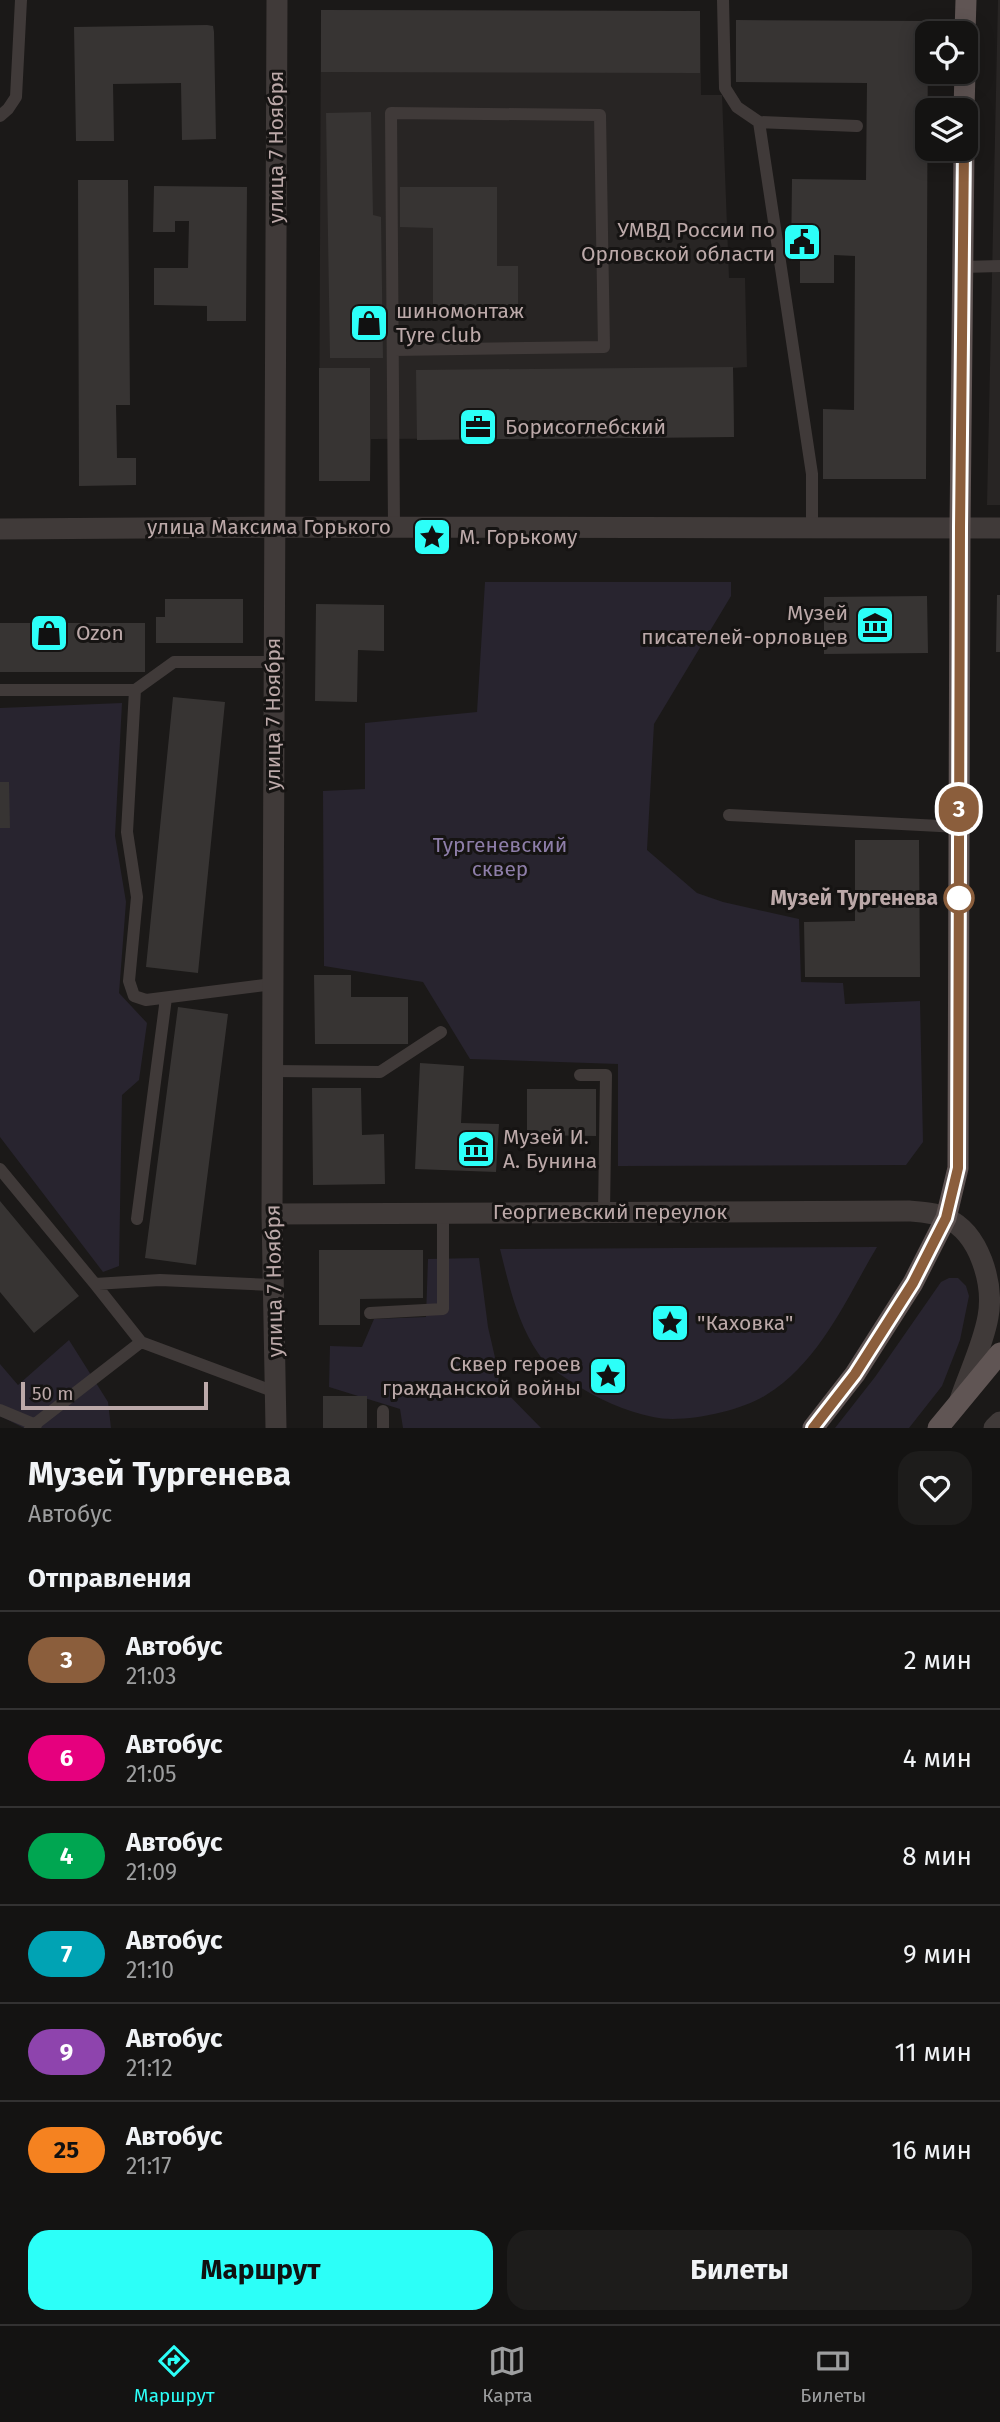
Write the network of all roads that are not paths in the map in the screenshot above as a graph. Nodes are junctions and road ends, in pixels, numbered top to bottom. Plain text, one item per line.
1 (21, 0) edge
2 (277, 0) edge
3 (723, 0) edge
4 (966, 0) edge
5 (965, 21) edge
6 (0, 116) edge
7 (759, 122) junction
8 (857, 126) dead end
9 (964, 161) edge
10 (1000, 266) edge
11 (963, 267) junction
12 (394, 350) junction
13 (275, 527) junction
14 (394, 527) junction
15 (812, 527) junction
16 (960, 528) junction
17 (1000, 528) edge
18 (0, 529) edge
19 (273, 662) junction
20 (0, 690) edge
21 (135, 690) junction
22 (729, 815) dead end
23 (959, 827) junction
24 (273, 984) junction
25 (166, 998) junction
26 (441, 1032) dead end
27 (273, 1071) junction
28 (580, 1075) dead end
29 (0, 1169) edge
30 (604, 1212) junction
31 (443, 1213) junction
32 (272, 1214) junction
33 (946, 1218) junction
34 (137, 1219) dead end
35 (95, 1284) junction
36 (273, 1284) junction
37 (370, 1313) dead end
38 (141, 1342) junction
39 (1000, 1353) edge
40 (275, 1392) junction
41 (958, 1406) junction
42 (0, 1410) edge
43 (383, 1411) dead end
44 (1000, 1422) edge
45 (33, 1426) edge
46 (276, 1428) edge
47 (383, 1428) edge
48 (813, 1428) edge
49 (938, 1428) edge
50 (995, 1428) edge

1 - 6 lane
2 - 13 street, улица 7 Ноября
3 - 7 lane
4 - 5 main road
7 - 8 lane
7 - 15 lane
9 - 11 main road
10 - 11 lane
11 - 16 main road
12 - 12 lane
12 - 14 lane
13 - 14 street, улица Максима Горького
13 - 18 street, улица Максима Горького
13 - 19 street, улица 7 Ноября
14 - 15 street, улица Максима Горького
15 - 16 street, улица Максима Горького
16 - 17 street, улица Максима Горького
16 - 23 main road
19 - 21 lane
19 - 24 street, улица 7 Ноября
20 - 21 lane
21 - 25 lane
22 - 23 lane
23 - 33 main road
24 - 25 lane
24 - 27 street, улица 7 Ноября
25 - 34 lane
26 - 27 lane
27 - 32 street, улица 7 Ноября
28 - 30 lane
29 - 35 lane
30 - 31 street, Георгиевский переулок
30 - 33 street, Георгиевский переулок
31 - 32 street, Георгиевский переулок
31 - 37 lane
32 - 36 street, улица 7 Ноября
33 - 41 street
33 - 48 main road
35 - 36 lane
35 - 38 lane
36 - 40 street, улица 7 Ноября
38 - 40 lane
38 - 45 lane
39 - 41 main road
40 - 46 street, улица 7 Ноября
41 - 49 main road
42 - 45 lane
43 - 47 lane
44 - 50 street

